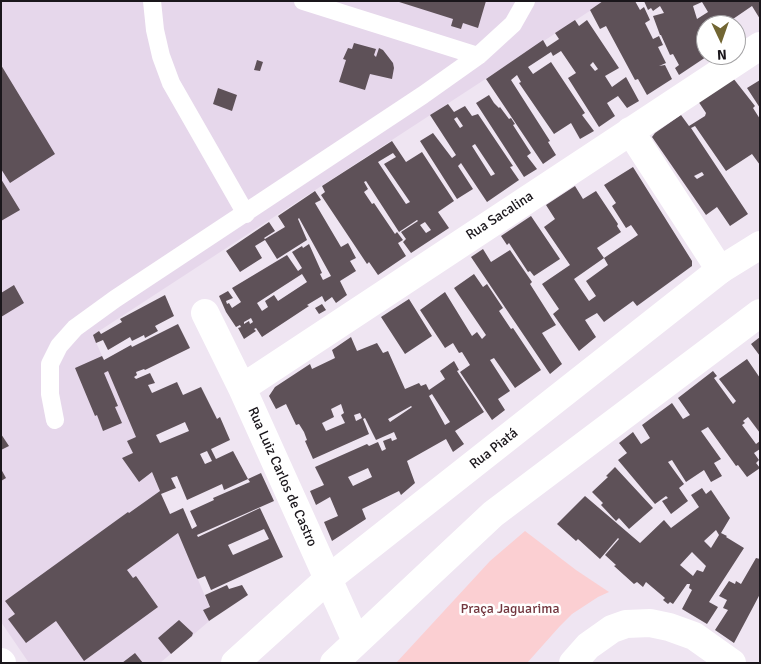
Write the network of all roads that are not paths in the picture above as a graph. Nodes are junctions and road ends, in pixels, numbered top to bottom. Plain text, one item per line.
1 (152, 1) edge
2 (303, 1) edge
3 (526, 1) edge
4 (760, 46) edge
5 (478, 56) junction
6 (630, 131) junction
7 (246, 214) junction
8 (760, 245) edge
9 (720, 270) junction
10 (204, 313) dead end
11 (760, 313) edge
12 (242, 388) junction
13 (55, 420) dead end
14 (328, 579) junction
15 (356, 641) junction
16 (235, 663) edge
17 (334, 663) edge
18 (573, 663) edge
19 (732, 663) edge

1 - 7 lane
2 - 5 lane
3 - 5 lane
4 - 6 street, Rua Sacalina
5 - 7 lane
6 - 9 street
6 - 12 street, Rua Sacalina
7 - 13 lane
8 - 9 street, Rua Piatá
9 - 14 street, Rua Piatá
10 - 12 street, Rua Luiz Carlos de Castro
11 - 15 street
12 - 14 street, Rua Luiz Carlos de Castro
14 - 15 street, Rua Luiz Carlos de Castro
14 - 16 street, Rua Piatá
15 - 17 street
18 - 19 street

